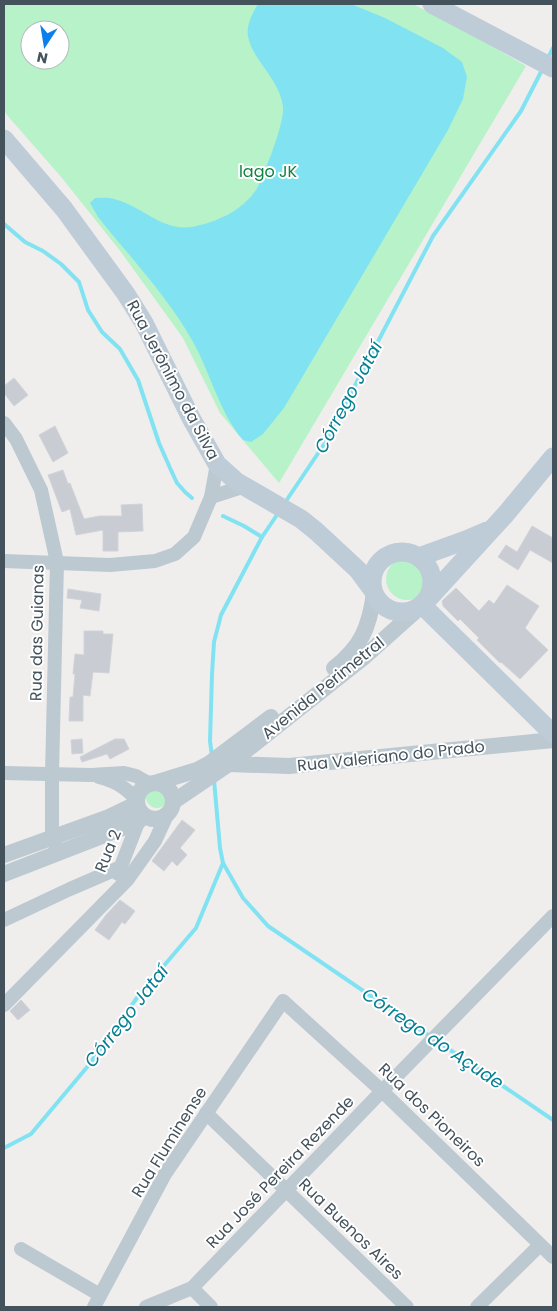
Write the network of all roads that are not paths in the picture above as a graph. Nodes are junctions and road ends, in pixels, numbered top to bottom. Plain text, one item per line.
1 (432, 4) edge
2 (548, 66) edge
3 (4, 139) edge
4 (4, 422) edge
5 (553, 457) edge
6 (216, 464) junction
7 (245, 486) junction
8 (211, 497) junction
9 (493, 528) junction
10 (419, 556) junction
11 (4, 561) edge
12 (56, 562) junction
13 (373, 592) junction
14 (423, 604) junction
15 (283, 714) junction
16 (553, 734) edge
17 (553, 740) edge
18 (228, 760) junction
19 (4, 772) edge
20 (52, 774) junction
21 (91, 775) junction
22 (188, 781) junction
23 (152, 783) junction
24 (140, 808) junction
25 (170, 808) junction
26 (52, 837) junction
27 (58, 854) junction
28 (4, 855) edge
29 (121, 867) junction
30 (4, 874) edge
31 (107, 900) junction
32 (553, 916) edge
33 (4, 920) edge
34 (284, 1001) joint
35 (4, 1006) edge
36 (382, 1091) junction
37 (206, 1113) junction
38 (286, 1190) junction
39 (540, 1245) junction
40 (21, 1249) dead end
41 (553, 1258) edge
42 (192, 1288) junction
43 (100, 1295) junction
44 (94, 1307) edge
45 (146, 1307) edge
46 (211, 1307) edge
47 (407, 1307) edge
48 (477, 1307) edge

1 - 2 main road
3 - 6 main road, Rua Jerônimo da Silva
4 - 12 street, Rua das Guianas
5 - 9 main road, Avenida Perimetral
6 - 7 main road, Rua Jerônimo da Silva
6 - 8 street
7 - 8 street
7 - 13 main road, Rua Jerônimo da Silva
8 - 12 street
9 - 10 main road, Avenida Perimetral
9 - 14 main road, Avenida Perimetral
10 - 13 main road
10 - 14 main road
11 - 12 street
12 - 20 street, Rua das Guianas
13 - 14 main road
13 - 15 street, Avenida Perimetral
14 - 15 street, Avenida Perimetral
14 - 16 main road
15 - 18 street, Avenida Perimetral
17 - 18 street, Rua Valeriano do Prado
18 - 22 street, Avenida Perimetral
19 - 20 street
20 - 21 street
20 - 26 street, Rua das Guianas
21 - 23 street
21 - 24 street
22 - 23 street
22 - 25 street
23 - 24 street
23 - 25 street
24 - 25 street
24 - 26 street
24 - 27 street
24 - 29 street, Rua 2
25 - 31 street
26 - 27 street, Rua das Guianas
26 - 28 street
27 - 30 street
29 - 31 street, Rua 2
29 - 33 street
31 - 35 street
32 - 36 street, Rua José Pereira Rezende
34 - 36 street, Rua dos Pioneiros
34 - 37 street, Rua Fluminense
36 - 38 street, Rua José Pereira Rezende
36 - 39 street, Rua dos Pioneiros
37 - 38 street, Rua Buenos Aires
37 - 43 street, Rua Fluminense
38 - 42 street, Rua José Pereira Rezende
38 - 47 street, Rua Buenos Aires
39 - 41 street, Rua dos Pioneiros
39 - 48 street
40 - 43 street
42 - 45 street, Rua José Pereira Rezende
42 - 46 street
43 - 44 street, Rua Fluminense

